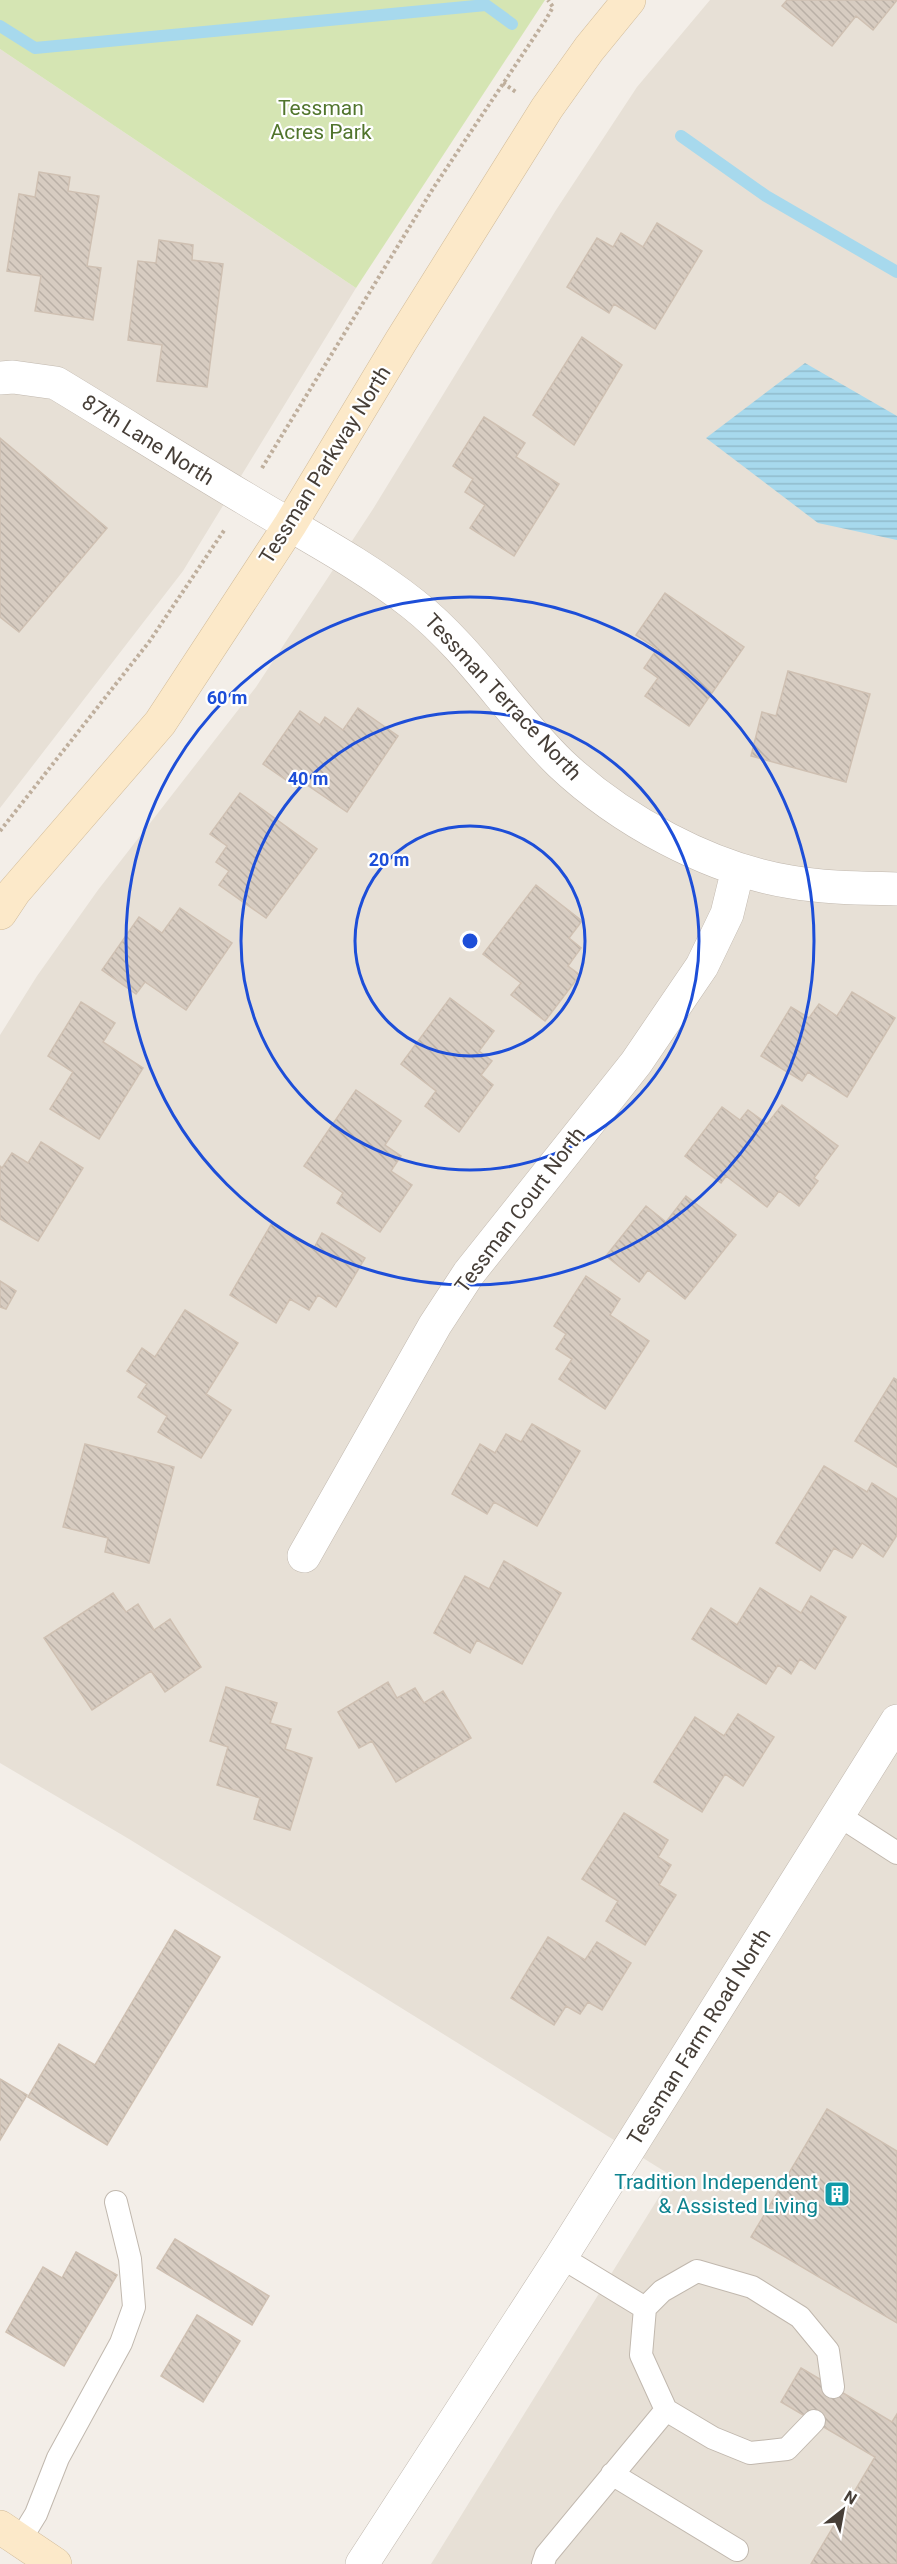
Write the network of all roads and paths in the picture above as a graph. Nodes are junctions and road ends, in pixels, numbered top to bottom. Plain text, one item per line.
1 (548, 0) edge
2 (629, 0) edge
3 (503, 83) junction
4 (508, 87) dead end
5 (0, 378) edge
6 (256, 478) dead end
7 (231, 521) dead end
8 (290, 525) junction
9 (0, 831) edge
10 (738, 869) junction
11 (897, 889) edge
12 (0, 913) edge
13 (304, 1556) dead end
14 (897, 1721) edge
15 (838, 1815) junction
16 (897, 1852) edge
17 (116, 2202) dead end
18 (561, 2257) junction
19 (645, 2308) junction
20 (833, 2387) dead end
21 (666, 2410) junction
22 (814, 2421) dead end
23 (612, 2474) junction
24 (10, 2534) edge
25 (737, 2550) dead end
26 (55, 2564) edge
27 (362, 2564) edge
28 (543, 2564) edge

1 - 3 path
2 - 8 street, Tessman Parkway North
3 - 4 path
3 - 6 path
5 - 8 street, 87th Lane North
7 - 9 path
8 - 10 street, Tessman Terrace North
8 - 12 street, Tessman Parkway North
10 - 11 street, Tessman Terrace North
10 - 13 street, Tessman Court North
14 - 15 street, Tessman Farm Road North
15 - 16 lane
15 - 18 street, Tessman Farm Road North
17 - 24 lane
18 - 19 lane
18 - 27 street, Tessman Farm Road North
19 - 20 lane
19 - 21 lane
21 - 22 lane
21 - 23 lane
23 - 25 lane
23 - 28 lane
24 - 26 street

